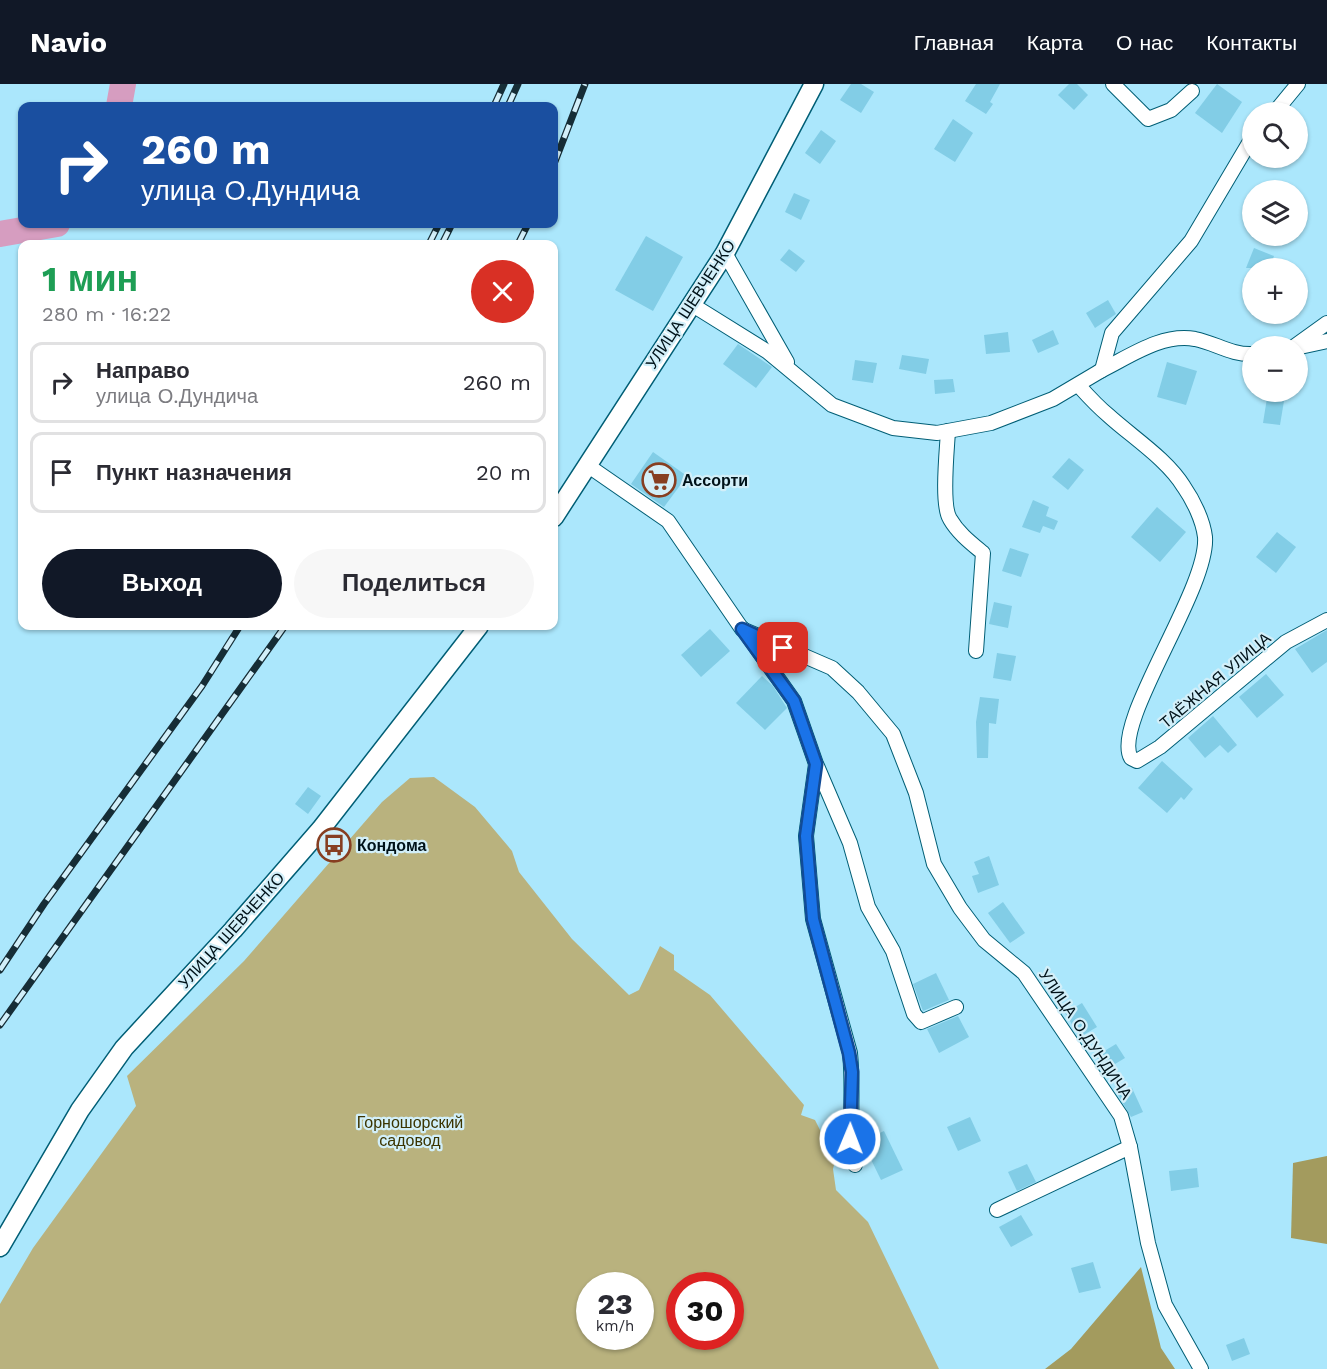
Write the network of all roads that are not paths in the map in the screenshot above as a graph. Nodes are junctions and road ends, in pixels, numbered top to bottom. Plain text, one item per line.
1 (814, 84) edge
2 (1113, 84) edge
3 (1298, 84) edge
4 (1192, 90) dead end
5 (1283, 102) edge
6 (1242, 155) edge
7 (725, 254) junction
8 (691, 304) junction
9 (1327, 323) edge
10 (1308, 338) edge
11 (1327, 341) edge
12 (1308, 345) edge
13 (1242, 354) edge
14 (1100, 371) junction
15 (797, 377) junction
16 (1079, 386) junction
17 (948, 431) junction
18 (587, 465) junction
19 (558, 511) edge
20 (1327, 620) edge
21 (742, 629) junction
22 (476, 630) edge
23 (976, 651) dead end
24 (816, 764) junction
25 (956, 1007) dead end
26 (1130, 1147) junction
27 (855, 1165) dead end
28 (997, 1210) dead end
29 (0, 1247) edge
30 (1201, 1369) edge

1 - 7 main road, УЛИЦА ШЕВЧЕНКО
2 - 4 street
3 - 5 street
6 - 14 street
7 - 8 main road, УЛИЦА ШЕВЧЕНКО
7 - 15 street
8 - 15 street
8 - 18 main road, УЛИЦА ШЕВЧЕНКО
9 - 10 street
11 - 12 street
13 - 14 street
14 - 16 street
15 - 17 street
16 - 17 street
16 - 20 street, ТАЁЖНАЯ УЛИЦА
17 - 23 street
18 - 19 main road, УЛИЦА ШЕВЧЕНКО
18 - 21 street
21 - 24 street
21 - 26 street, УЛИЦА О.ДУНДИЧА
22 - 29 main road, УЛИЦА ШЕВЧЕНКО
24 - 25 street
24 - 27 street
26 - 28 street
26 - 30 street, УЛИЦА О.ДУНДИЧА

